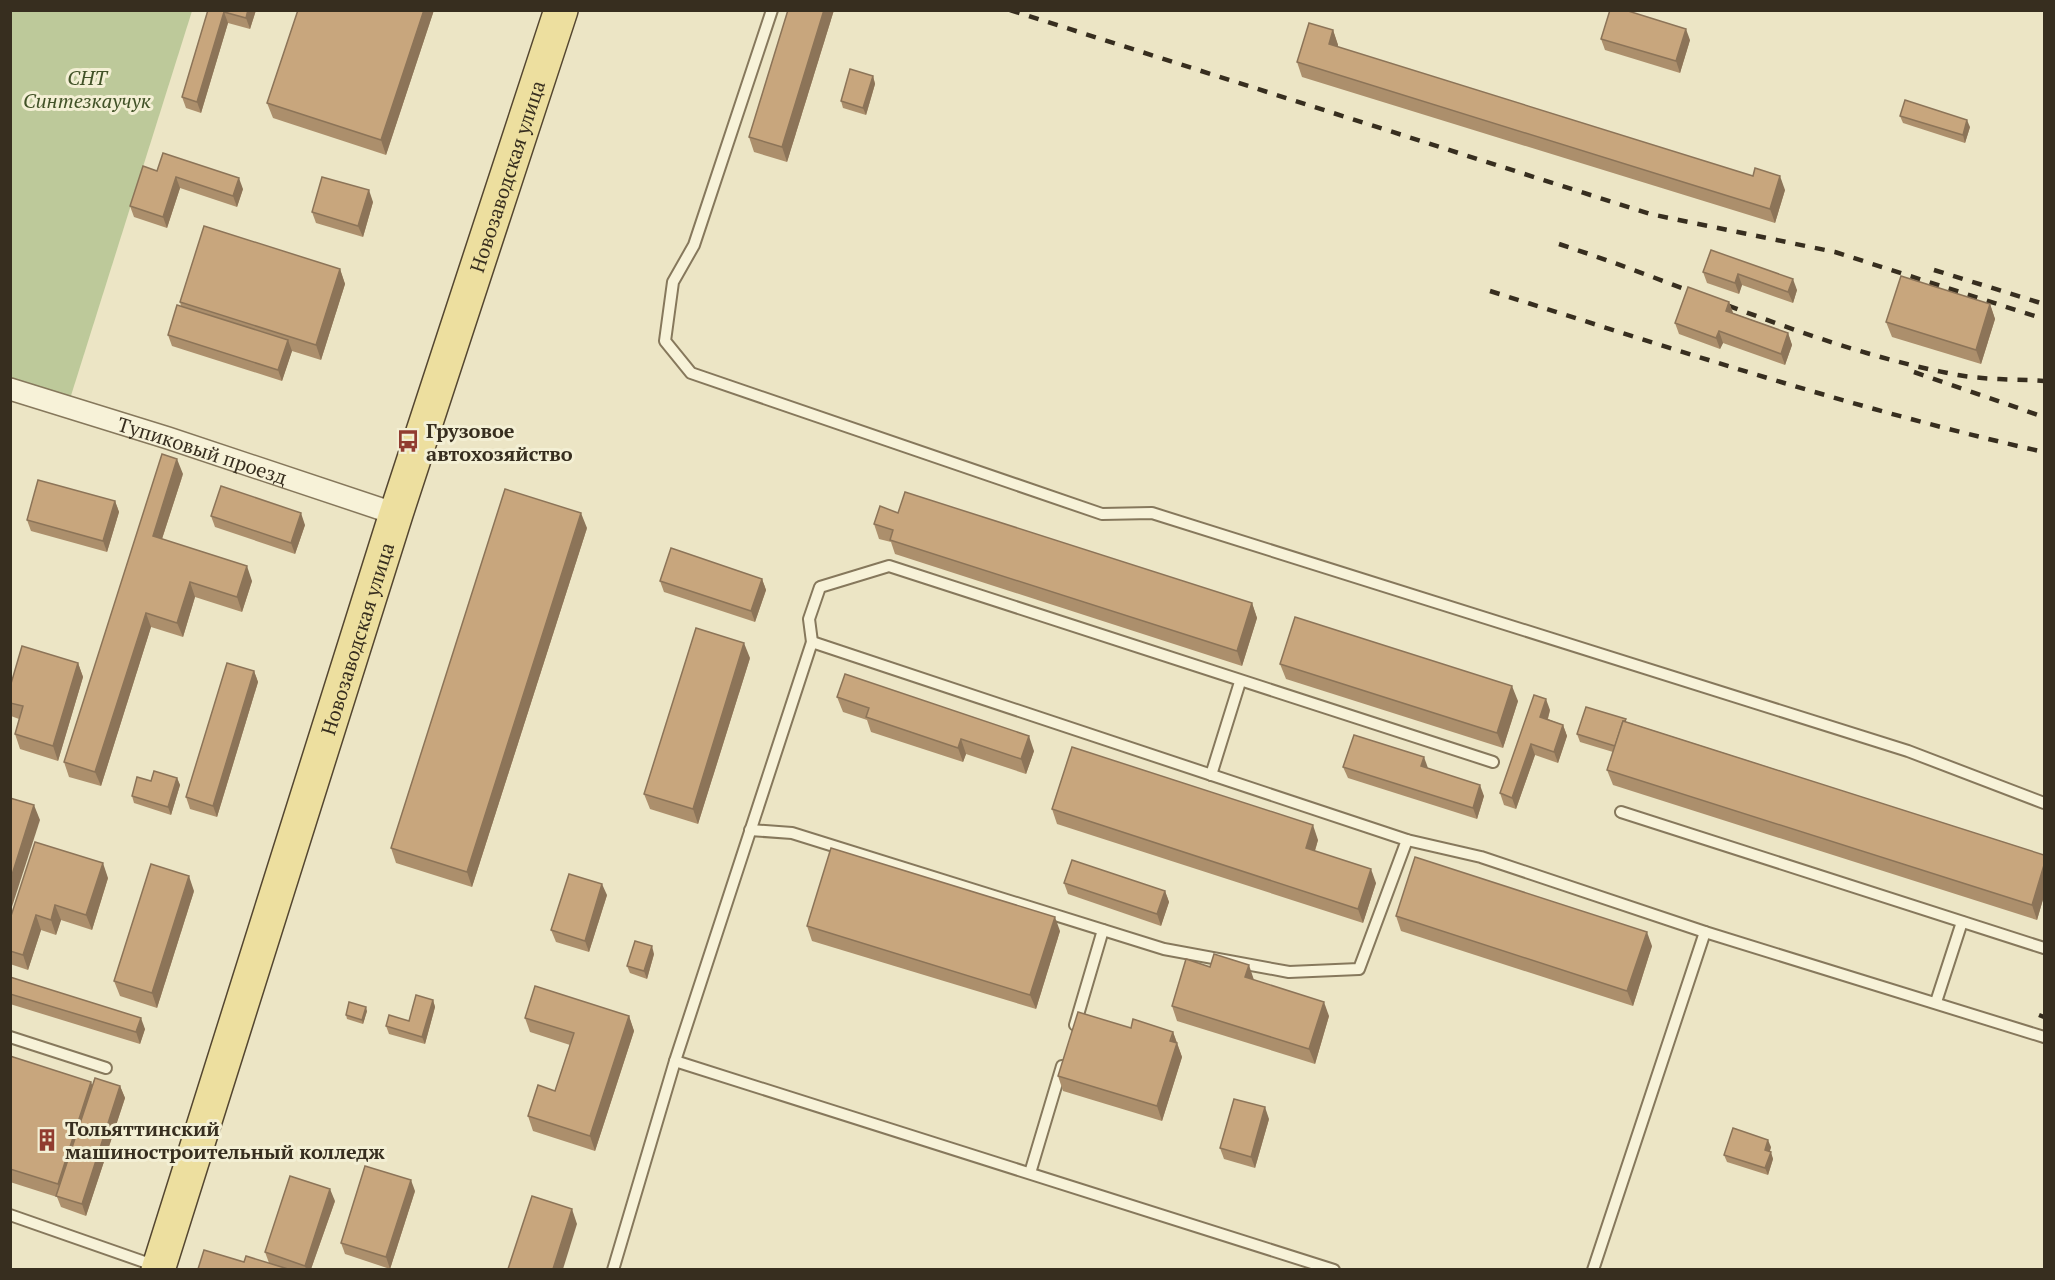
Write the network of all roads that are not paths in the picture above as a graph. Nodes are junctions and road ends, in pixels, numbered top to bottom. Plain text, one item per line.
1 (561, 10) edge
2 (772, 10) edge
3 (10, 389) edge
4 (396, 514) junction
5 (812, 642) junction
6 (1240, 682) junction
7 (1493, 762) dead end
8 (1211, 775) junction
9 (2044, 803) edge
10 (1621, 812) dead end
11 (750, 830) junction
12 (1407, 840) junction
13 (1962, 922) junction
14 (1103, 930) junction
15 (1705, 932) junction
16 (2044, 948) edge
17 (1936, 1002) junction
18 (10, 1037) edge
19 (2044, 1037) edge
20 (675, 1061) junction
21 (106, 1068) dead end
22 (1030, 1173) junction
23 (10, 1215) edge
24 (159, 1268) edge
25 (613, 1269) edge
26 (1334, 1269) edge
27 (1593, 1269) edge

1 - 4 main road, Новозаводская улица
2 - 9 lane
3 - 4 street, Тупиковый проезд
4 - 24 main road, Новозаводская улица
5 - 6 lane
5 - 8 lane
5 - 11 lane
6 - 7 lane
6 - 8 lane
8 - 12 lane
10 - 13 lane
11 - 14 lane
11 - 20 lane
12 - 14 lane
12 - 15 lane
13 - 16 lane
13 - 17 lane
14 - 22 lane
15 - 17 lane
15 - 27 lane
17 - 19 lane
18 - 21 lane
20 - 22 lane
20 - 25 lane
22 - 26 lane
23 - 24 lane

